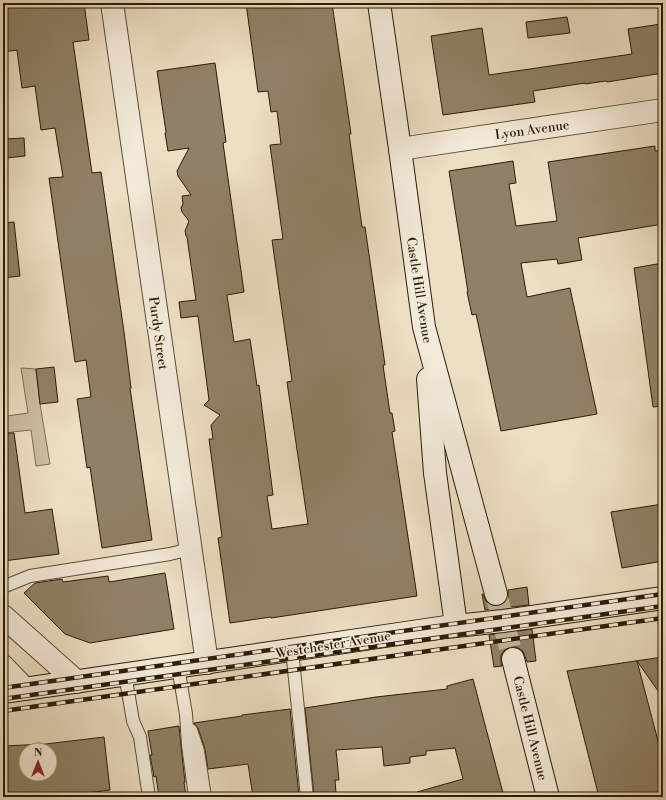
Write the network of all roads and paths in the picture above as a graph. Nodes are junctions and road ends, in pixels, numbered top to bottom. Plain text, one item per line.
1 (112, 3) edge
2 (379, 3) edge
3 (663, 110) edge
4 (400, 148) junction
5 (424, 328) junction
6 (190, 549) junction
7 (3, 587) edge
8 (496, 594) tunnel mouth
9 (663, 598) edge
10 (3, 616) edge
11 (456, 625) junction
12 (292, 650) junction
13 (513, 659) tunnel mouth
14 (206, 663) junction
15 (3, 666) edge
16 (178, 667) junction
17 (125, 674) junction
18 (77, 682) junction
19 (25, 689) junction
20 (3, 692) edge
21 (186, 714) junction
22 (133, 721) junction
23 (130, 738) dead end
24 (149, 797) edge
25 (195, 797) edge
26 (205, 797) edge
27 (307, 797) edge
28 (548, 797) edge

1 - 6 main road, Purdy Street
2 - 4 main road, Castle Hill Avenue
3 - 4 main road, Lyon Avenue
4 - 5 main road, Castle Hill Avenue
5 - 8 main road, Castle Hill Avenue
5 - 11 main road
6 - 7 lane
6 - 14 main road, Purdy Street
9 - 11 main road, Westchester Avenue
10 - 18 main road
11 - 12 main road, Westchester Avenue
12 - 14 main road, Westchester Avenue
12 - 27 lane
13 - 28 main road, Castle Hill Avenue
14 - 16 main road, Westchester Avenue
15 - 19 main road
16 - 17 main road, Westchester Avenue
16 - 21 lane
17 - 18 main road, Westchester Avenue
17 - 22 lane
18 - 19 main road, Westchester Avenue
19 - 20 main road, Westchester Avenue
21 - 25 lane
21 - 26 lane
22 - 23 lane
22 - 24 lane

